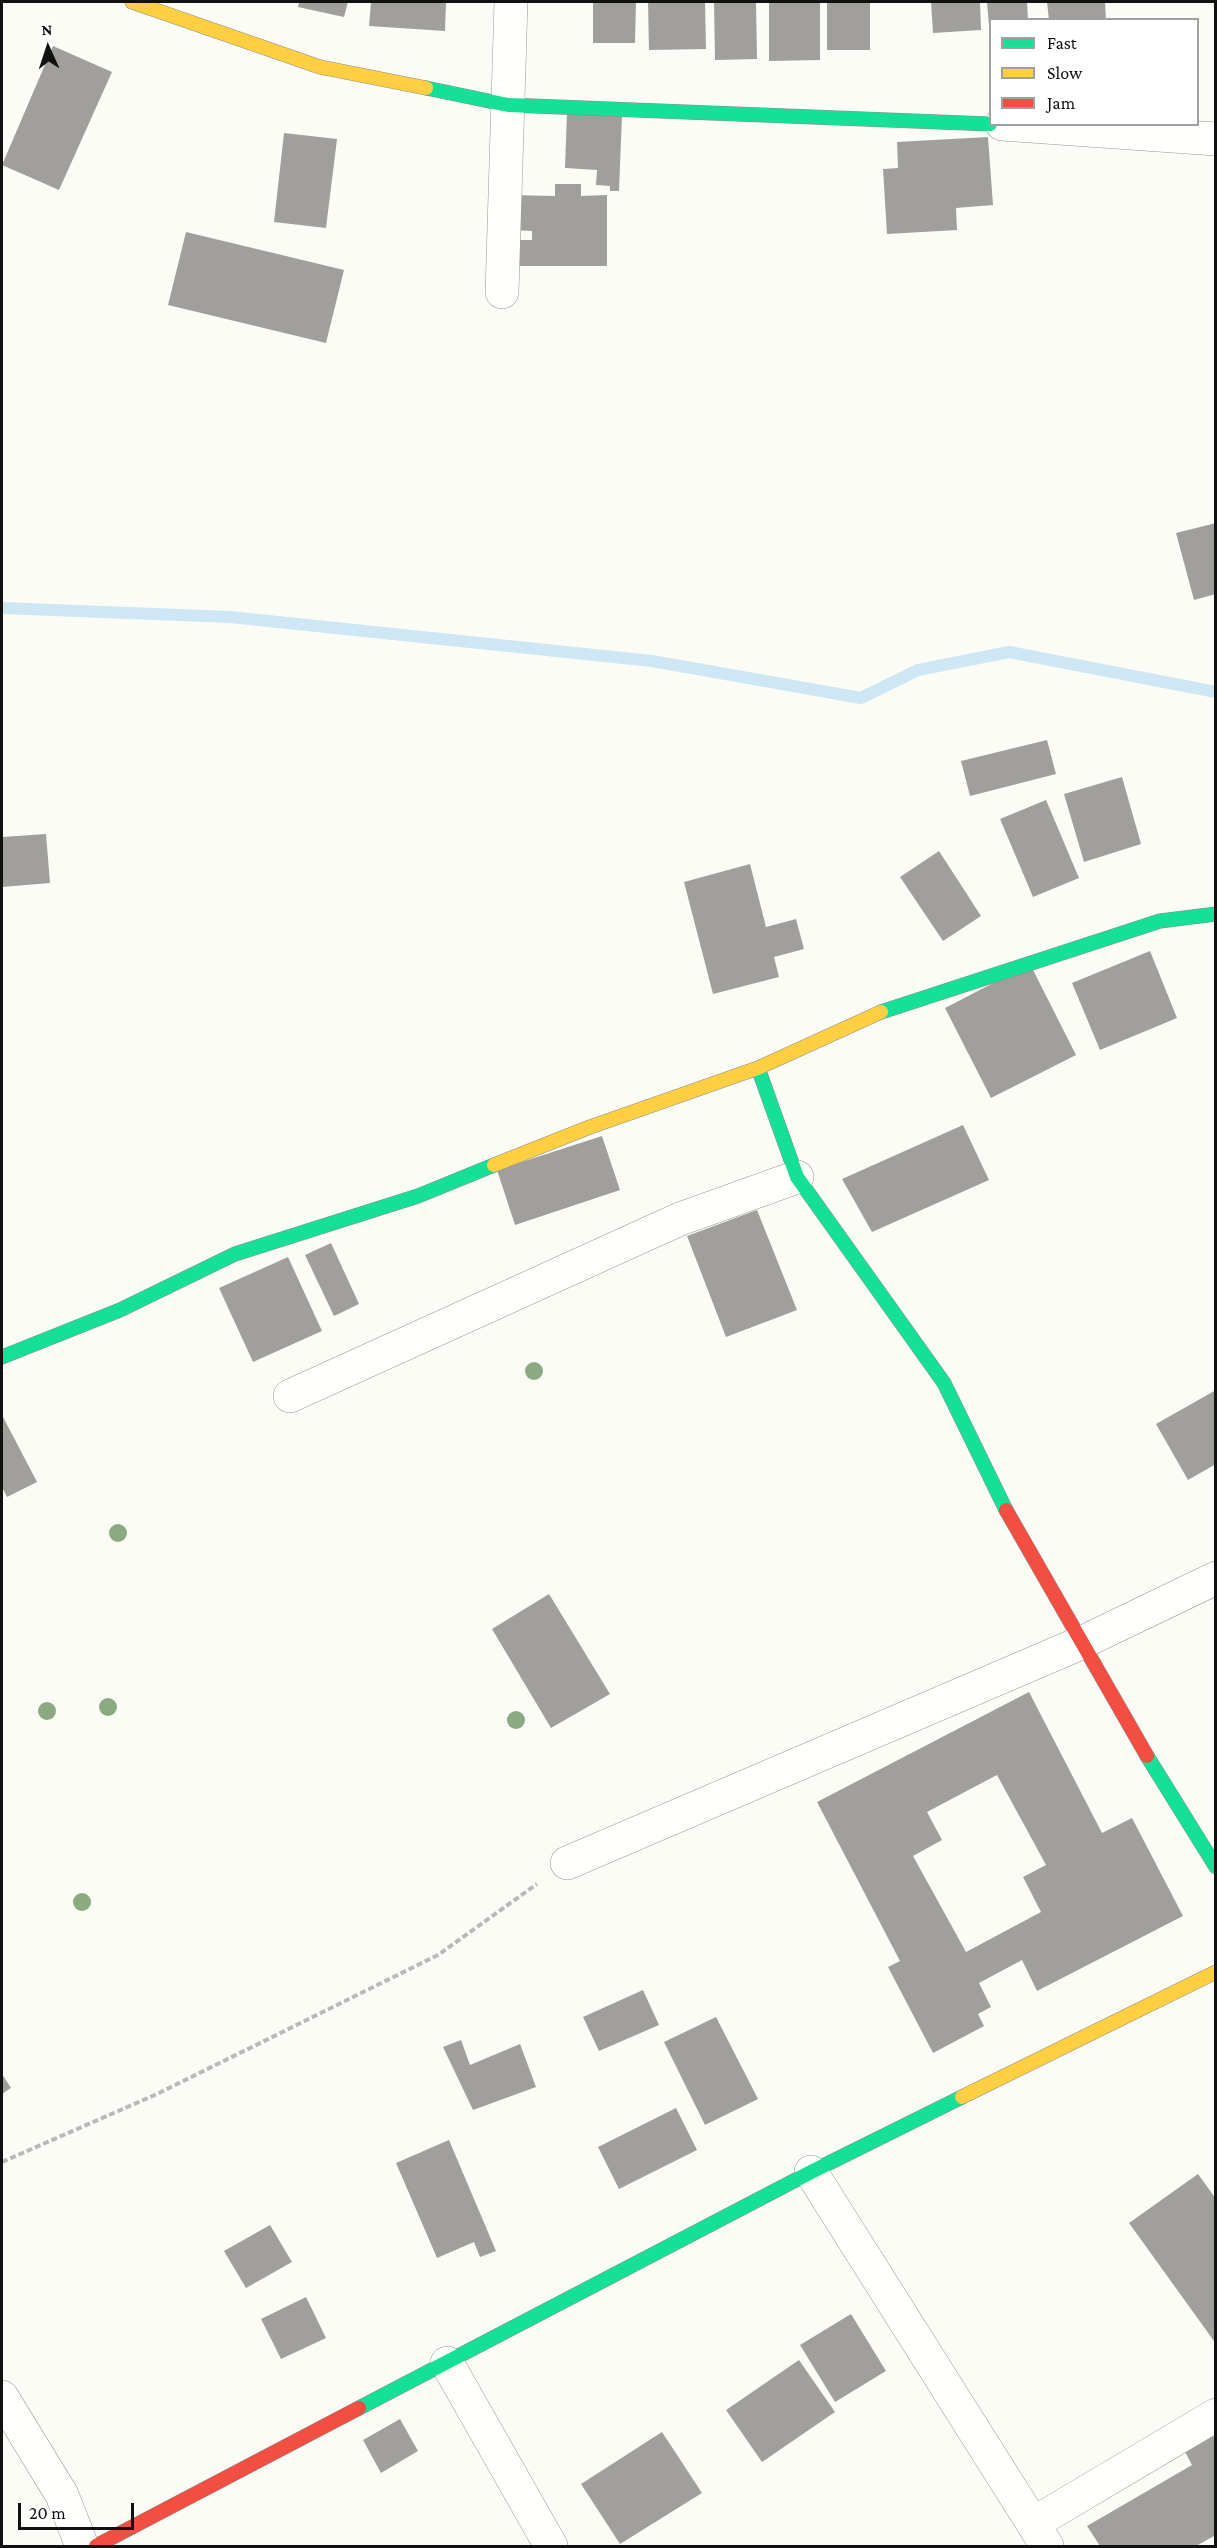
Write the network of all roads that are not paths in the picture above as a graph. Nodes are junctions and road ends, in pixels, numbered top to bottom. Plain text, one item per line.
1 (132, 2) edge
2 (511, 2) edge
3 (508, 105) junction
4 (989, 124) edge
5 (1030, 126) edge
6 (1215, 139) edge
7 (502, 292) dead end
8 (1215, 914) edge
9 (758, 1068) junction
10 (797, 1177) junction
11 (2, 1357) edge
12 (290, 1396) dead end
13 (1215, 1578) edge
14 (1083, 1642) junction
15 (567, 1863) road end
16 (1215, 1867) edge
17 (1215, 1972) edge
18 (811, 2172) junction
19 (447, 2362) junction
20 (2, 2397) edge
21 (1215, 2415) edge
22 (1041, 2535) edge
23 (82, 2547) edge
24 (96, 2547) edge
25 (551, 2547) edge

1 - 3 street
2 - 3 street
3 - 4 street
3 - 7 street
5 - 6 street
8 - 9 street
9 - 10 street
9 - 11 street
10 - 12 street
10 - 14 street
13 - 14 street
14 - 15 street
14 - 16 street
17 - 18 street
18 - 19 street
18 - 22 street
19 - 24 street
19 - 25 street
20 - 23 street
21 - 22 street

